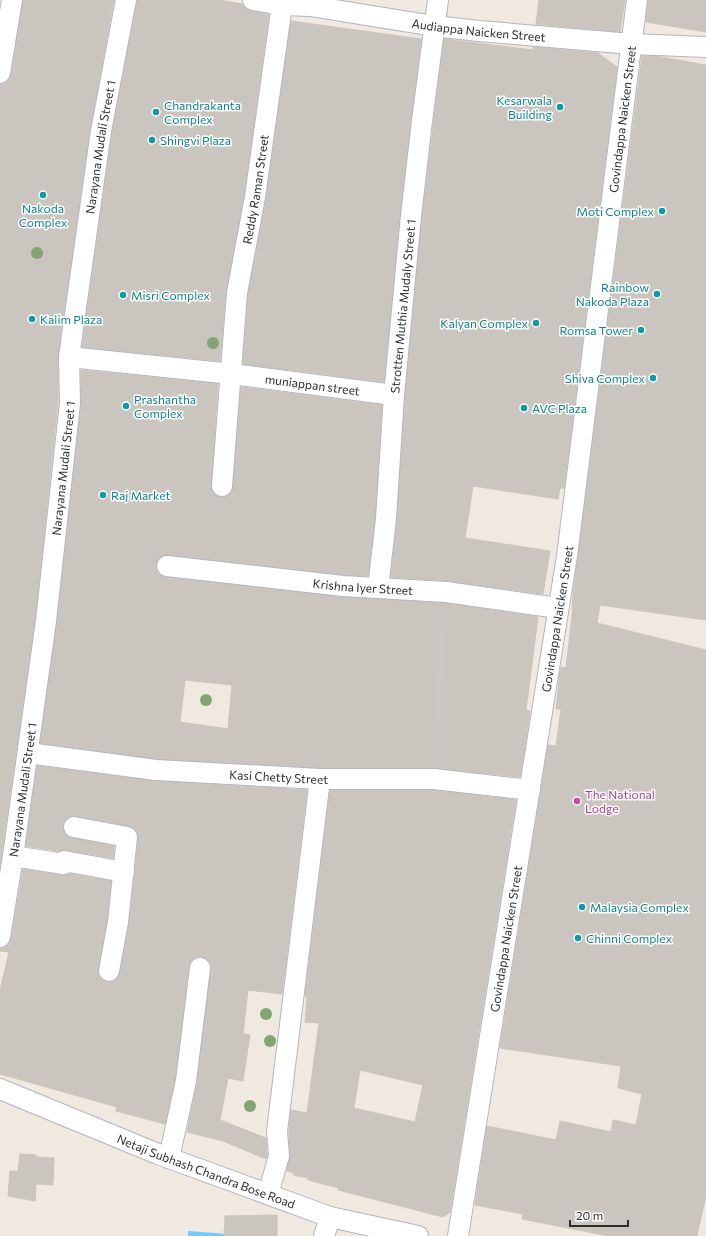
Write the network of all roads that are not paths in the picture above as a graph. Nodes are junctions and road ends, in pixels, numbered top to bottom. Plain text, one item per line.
1 (12, 0) edge
2 (126, 0) edge
3 (253, 0) edge
4 (438, 0) edge
5 (637, 0) edge
6 (311, 3) edge
7 (282, 5) junction
8 (434, 26) junction
9 (631, 44) junction
10 (706, 47) edge
11 (0, 73) edge
12 (69, 357) junction
13 (232, 374) junction
14 (394, 395) junction
15 (222, 486) dead end
16 (167, 566) dead end
17 (378, 588) junction
18 (558, 608) junction
19 (28, 752) junction
20 (320, 779) junction
21 (530, 790) junction
22 (74, 827) dead end
23 (13, 856) junction
24 (124, 872) junction
25 (0, 937) edge
26 (200, 968) dead end
27 (109, 971) dead end
28 (0, 1089) edge
29 (169, 1158) junction
30 (268, 1194) junction
31 (330, 1217) junction
32 (324, 1236) edge
33 (418, 1236) edge
34 (458, 1236) edge

1 - 11 street
2 - 12 street, Narayana Mudali Street 1
3 - 7 street, Audiappa Naicken Street
4 - 8 street, Strotten Muthia Mudaly Street 1
5 - 9 street, Govindappa Naicken Street
6 - 7 street, Audiappa Naicken Street
6 - 8 street, Audiappa Naicken Street
7 - 13 street, Reddy Raman Street
8 - 9 street, Audiappa Naicken Street
8 - 14 street, Strotten Muthia Mudaly Street 1
9 - 10 street, Audiappa Naicken Street
9 - 18 street, Govindappa Naicken Street
12 - 13 street, muniappan street
12 - 19 street, Narayana Mudali Street 1
13 - 14 street, muniappan street
13 - 15 street
14 - 17 street, Strotten Muthia Mudaly Street 1
16 - 17 street, Krishna Iyer Street
17 - 18 street, Krishna Iyer Street
18 - 21 street, Govindappa Naicken Street
19 - 20 street, Kasi Chetty Street
19 - 23 street, Narayana Mudali Street 1
20 - 21 street, Kasi Chetty Street
20 - 30 street
21 - 34 street, Govindappa Naicken Street
22 - 24 street
23 - 24 street
23 - 25 street, Narayana Mudali Street 1
24 - 27 street
26 - 29 street
28 - 29 street, Netaji Subhash Chandra Bose Road
29 - 30 street, Netaji Subhash Chandra Bose Road
30 - 31 street, Netaji Subhash Chandra Bose Road
31 - 32 street
31 - 33 street, Netaji Subhash Chandra Bose Road

